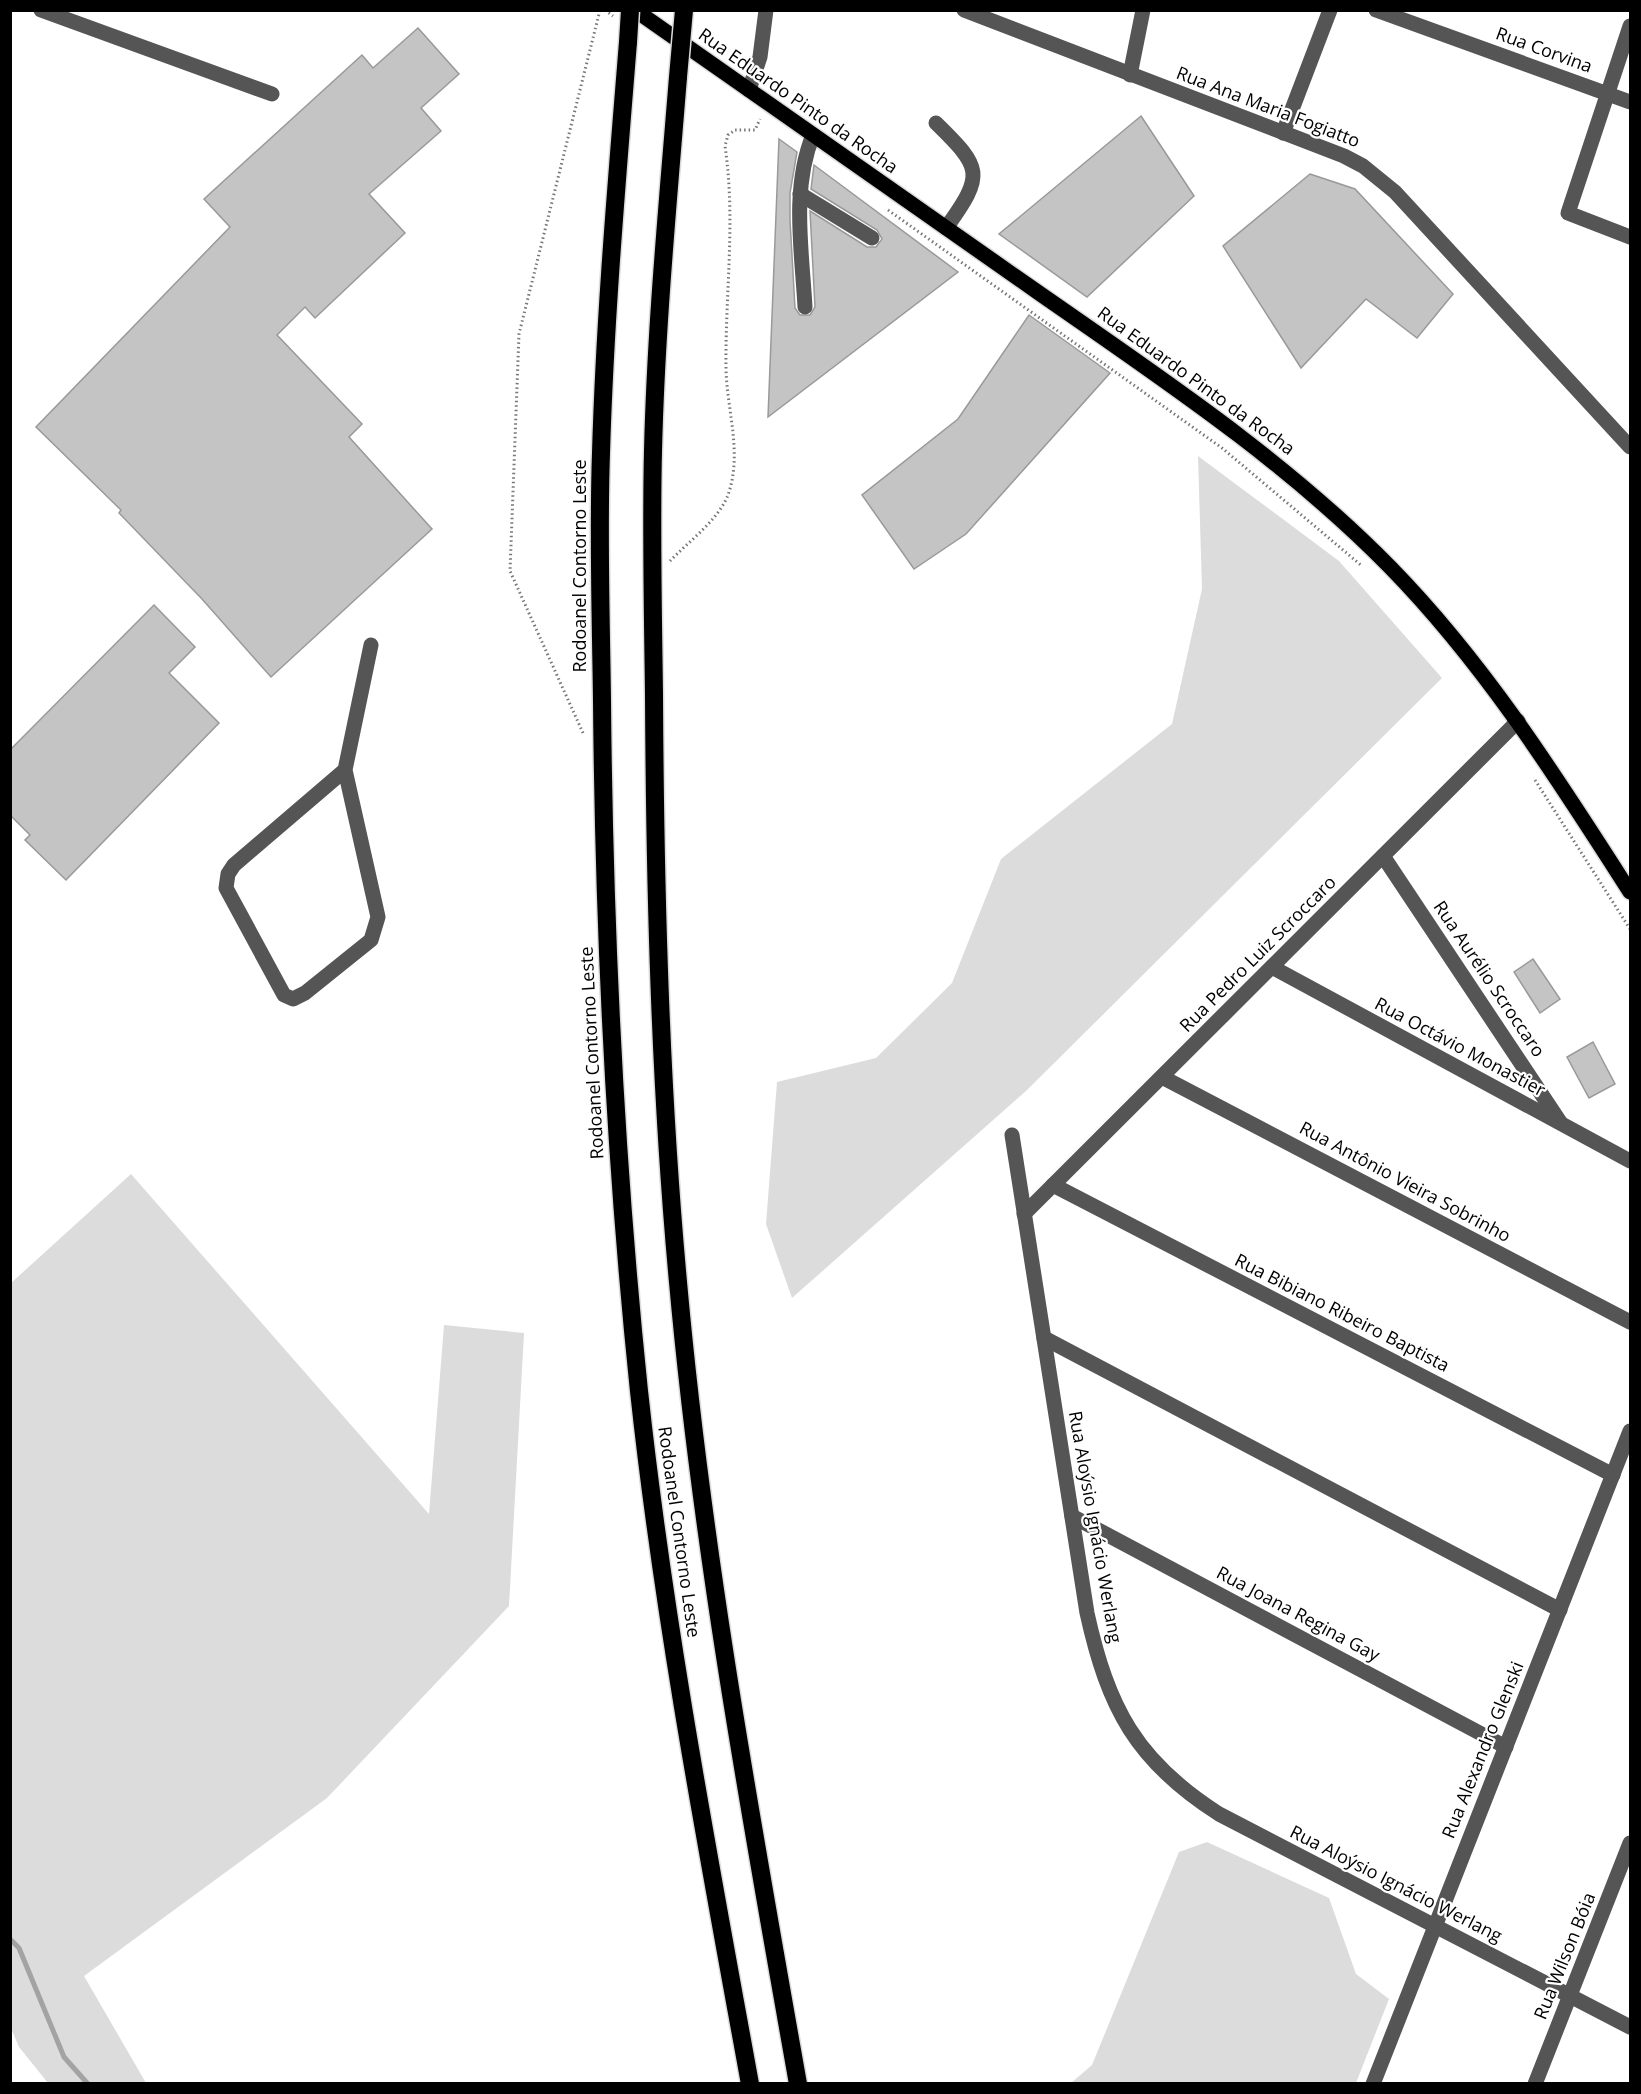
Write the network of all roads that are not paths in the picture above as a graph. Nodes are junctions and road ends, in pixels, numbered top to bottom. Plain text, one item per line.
1 (41, 10) edge
2 (684, 10) edge
3 (766, 10) edge
4 (964, 10) edge
5 (1143, 10) edge
6 (1330, 10) edge
7 (1376, 10) edge
8 (626, 13) edge
9 (1630, 26) edge
10 (1131, 75) junction
11 (748, 90) junction
12 (272, 94) dead end
13 (1608, 94) junction
14 (1630, 102) edge
15 (936, 123) dead end
16 (1283, 133) junction
17 (813, 135) junction
18 (800, 194) junction
19 (946, 228) junction
20 (872, 237) dead end
21 (1630, 237) edge
22 (805, 307) dead end
23 (1630, 447) edge
24 (371, 645) dead end
25 (1518, 721) junction
26 (345, 770) junction
27 (1383, 856) junction
28 (1630, 892) edge
29 (1272, 967) junction
30 (1162, 1077) junction
31 (1562, 1124) junction
32 (1012, 1135) dead end
33 (1630, 1161) edge
34 (1053, 1185) junction
35 (1024, 1214) junction
36 (1630, 1322) edge
37 (1044, 1338) junction
38 (1630, 1431) edge
39 (1613, 1475) junction
40 (1072, 1516) junction
41 (1560, 1610) junction
42 (1506, 1747) junction
43 (1630, 1844) edge
44 (1435, 1926) junction
45 (1570, 1996) junction
46 (1630, 2027) edge
47 (750, 2084) edge
48 (798, 2084) edge
49 (1373, 2084) edge
50 (1535, 2084) edge

1 - 12 street
2 - 48 highway, Rodoanel Contorno Leste, bridge
3 - 11 street
4 - 10 street, Rua Ana Maria Fogiatto
5 - 10 street
6 - 16 street
7 - 13 street, Rua Corvina
8 - 11 main road, Rua Eduardo Pinto da Rocha
8 - 47 highway, Rodoanel Contorno Leste, bridge
9 - 13 street
10 - 16 street, Rua Ana Maria Fogiatto
11 - 17 main road, Rua Eduardo Pinto da Rocha
13 - 14 street, Rua Corvina
13 - 21 street
15 - 19 street
16 - 23 street, Rua Ana Maria Fogiatto
17 - 18 street
17 - 19 main road, Rua Eduardo Pinto da Rocha
18 - 20 street
18 - 22 street
19 - 25 main road, Rua Eduardo Pinto da Rocha
24 - 26 street
25 - 27 street, Rua Pedro Luiz Scroccaro
25 - 28 main road, Rua Eduardo Pinto da Rocha
26 - 26 street
27 - 29 street, Rua Pedro Luiz Scroccaro
27 - 31 street, Rua Aurélio Scroccaro
29 - 30 street, Rua Pedro Luiz Scroccaro
29 - 31 street, Rua Octávio Monastier
30 - 34 street, Rua Pedro Luiz Scroccaro
30 - 36 street, Rua Antônio Vieira Sobrinho
31 - 33 street, Rua Octávio Monastier
32 - 35 street, Rua Aloýsio Ignácio Werlang
34 - 35 street, Rua Pedro Luiz Scroccaro
34 - 39 street, Rua Bibiano Ribeiro Baptista
35 - 37 street, Rua Aloýsio Ignácio Werlang
37 - 40 street, Rua Aloýsio Ignácio Werlang
37 - 41 street
38 - 39 street, Rua Alexandro Glenski
39 - 41 street, Rua Alexandro Glenski
40 - 42 street, Rua Joana Regina Gay
40 - 44 street, Rua Aloýsio Ignácio Werlang
41 - 42 street, Rua Alexandro Glenski
42 - 44 street, Rua Alexandro Glenski
43 - 45 street, Rua Wilson Bóia
44 - 45 street, Rua Aloýsio Ignácio Werlang
44 - 49 street, Rua Alexandro Glenski
45 - 46 street, Rua Aloýsio Ignácio Werlang
45 - 50 street, Rua Wilson Bóia

